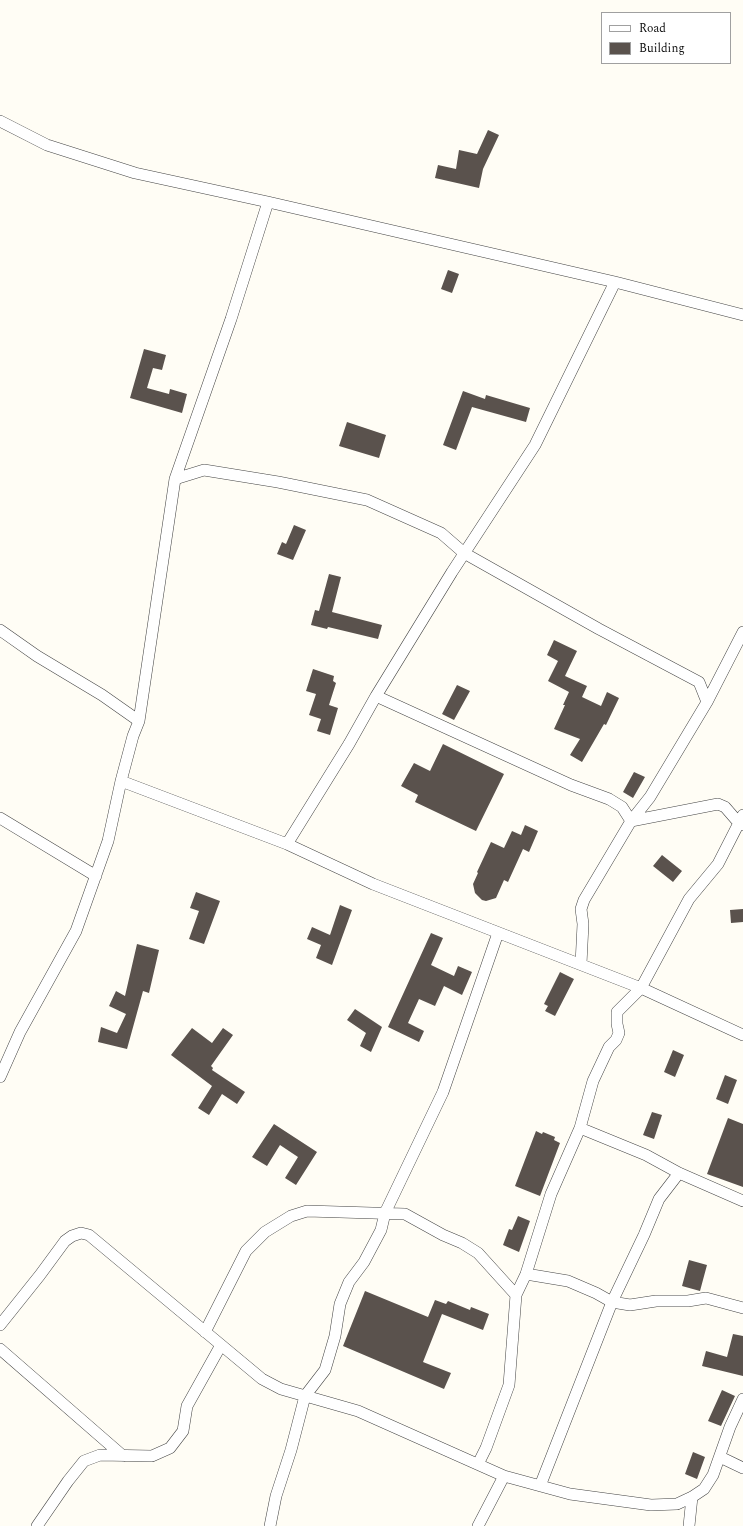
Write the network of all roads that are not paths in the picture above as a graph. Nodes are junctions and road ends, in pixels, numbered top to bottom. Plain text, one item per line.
1 (0, 121) edge
2 (268, 202) junction
3 (615, 282) junction
4 (743, 315) edge
5 (175, 479) junction
6 (464, 553) junction
7 (0, 630) edge
8 (743, 632) edge
9 (376, 696) junction
10 (707, 702) junction
11 (139, 721) junction
12 (121, 781) junction
13 (0, 818) edge
14 (631, 821) junction
15 (741, 821) edge
16 (286, 844) junction
17 (96, 876) junction
18 (498, 933) junction
19 (581, 964) junction
20 (641, 988) junction
21 (743, 1035) edge
22 (0, 1077) edge
23 (580, 1128) junction
24 (679, 1173) junction
25 (743, 1201) edge
26 (385, 1213) junction
27 (526, 1274) junction
28 (516, 1295) junction
29 (612, 1302) junction
30 (743, 1308) edge
31 (0, 1325) edge
32 (205, 1332) junction
33 (221, 1345) junction
34 (0, 1349) edge
35 (305, 1396) junction
36 (743, 1399) edge
37 (123, 1456) junction
38 (720, 1457) junction
39 (478, 1464) junction
40 (743, 1468) edge
41 (504, 1476) junction
42 (540, 1486) junction
43 (692, 1497) junction
44 (37, 1526) edge
45 (270, 1526) edge
46 (478, 1526) edge
47 (689, 1526) edge

1 - 2 street
2 - 3 street
2 - 5 street
3 - 4 street
3 - 6 street
5 - 6 street
5 - 11 street
6 - 9 street
6 - 10 street
7 - 11 street
8 - 10 street
9 - 14 street
9 - 16 street
10 - 14 street
11 - 12 street
12 - 16 street
12 - 17 street
13 - 17 street
14 - 15 street
14 - 19 street
15 - 20 street
16 - 18 street
17 - 22 street
18 - 19 street
18 - 26 street
19 - 20 street
20 - 21 street
20 - 23 street
23 - 24 street
23 - 27 street
24 - 25 street
24 - 29 street
26 - 28 street
26 - 32 street
26 - 35 street
27 - 28 street
27 - 29 street
28 - 39 street
29 - 30 street
29 - 42 street
31 - 32 street
32 - 33 street
33 - 35 street
33 - 37 street
34 - 37 street
35 - 39 street
35 - 45 street
36 - 38 street
37 - 44 street
38 - 40 street
38 - 43 street
39 - 41 street
41 - 42 street
41 - 46 street
42 - 43 street
43 - 47 street

